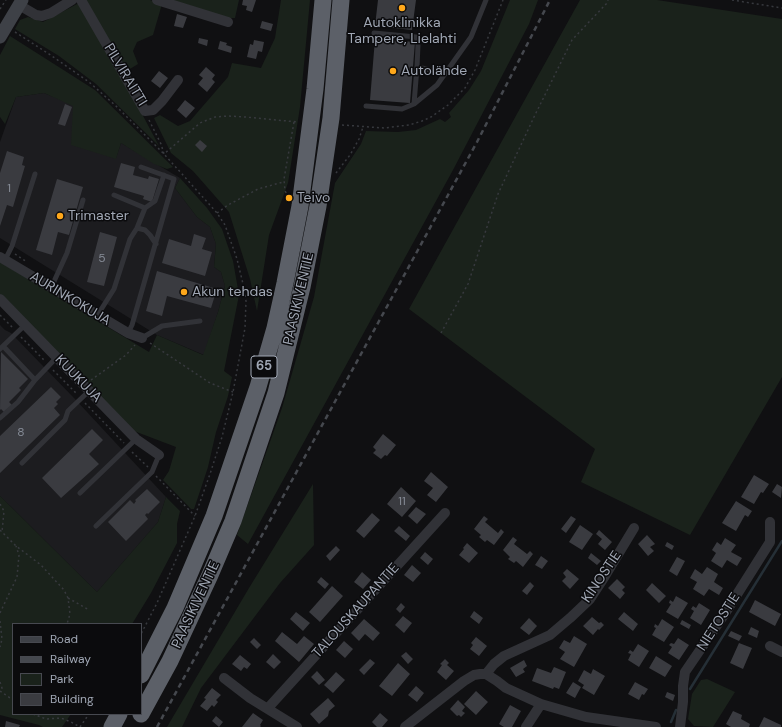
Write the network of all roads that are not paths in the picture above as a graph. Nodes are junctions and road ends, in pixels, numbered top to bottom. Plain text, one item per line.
1 (72, 0) edge
2 (81, 0) edge
3 (157, 0) edge
4 (323, 0) edge
5 (341, 0) edge
6 (348, 0) edge
7 (486, 0) edge
8 (20, 3) edge
9 (228, 22) dead end
10 (339, 28) junction
11 (3, 32) edge
12 (374, 33) dead end
13 (417, 67) junction
14 (445, 73) junction
15 (178, 80) dead end
16 (414, 104) junction
17 (366, 106) dead end
18 (141, 167) dead end
19 (35, 174) dead end
20 (164, 175) junction
21 (114, 196) dead end
22 (83, 200) dead end
23 (145, 208) junction
24 (137, 228) junction
25 (156, 244) junction
26 (2, 259) edge
27 (51, 288) junction
28 (2, 304) edge
29 (97, 316) junction
30 (200, 321) dead end
31 (25, 325) junction
32 (128, 333) junction
33 (142, 338) joint
34 (1, 348) edge
35 (57, 357) junction
36 (35, 380) junction
37 (86, 388) junction
38 (0, 418) edge
39 (136, 439) junction
40 (159, 455) joint
41 (22, 463) dead end
42 (80, 493) dead end
43 (445, 513) dead end
44 (770, 522) dead end
45 (96, 526) dead end
46 (634, 528) dead end
47 (770, 646) dead end
48 (782, 652) edge
49 (142, 673) edge
50 (486, 674) junction
51 (224, 678) dead end
52 (541, 704) junction
53 (268, 708) junction
54 (142, 712) edge
55 (118, 715) edge
56 (140, 715) edge
57 (112, 727) edge
58 (133, 727) edge
59 (297, 727) edge
60 (405, 727) edge
61 (526, 727) edge
62 (656, 727) edge
63 (680, 727) edge

1 - 8 street
2 - 15 street, PILVIRAITTI
3 - 9 street
4 - 49 highway, PAASIKIVENTIE / 65
5 - 10 highway, PAASIKIVENTIE / 65
6 - 10 highway
7 - 14 lane
8 - 11 main road
10 - 54 highway, PAASIKIVENTIE / 65
12 - 13 lane
13 - 14 lane
13 - 16 lane
14 - 16 lane
16 - 17 lane
18 - 20 lane
19 - 26 lane
20 - 23 lane
20 - 25 lane
21 - 23 lane
22 - 27 lane
23 - 24 lane
24 - 25 lane
24 - 29 lane
25 - 32 lane
26 - 27 street, AURINKOKUJA
27 - 29 street, AURINKOKUJA
28 - 31 street, KUUKUJA
29 - 32 street, AURINKOKUJA
30 - 33 lane
31 - 34 lane
31 - 35 street, KUUKUJA
32 - 33 street, AURINKOKUJA
34 - 36 lane
35 - 36 lane
35 - 37 street, KUUKUJA
36 - 38 lane
37 - 39 street, KUUKUJA
37 - 41 lane
39 - 40 street, KUUKUJA
39 - 42 lane
40 - 45 lane
43 - 53 street, TALOUSKAUPANTIE
44 - 63 street, NIETOSTIE
46 - 50 street, KINOSTIE
47 - 48 street
50 - 52 street
50 - 60 street
51 - 53 street
52 - 61 street
52 - 62 street
53 - 59 street
55 - 57 highway
56 - 58 highway, PAASIKIVENTIE / 65

